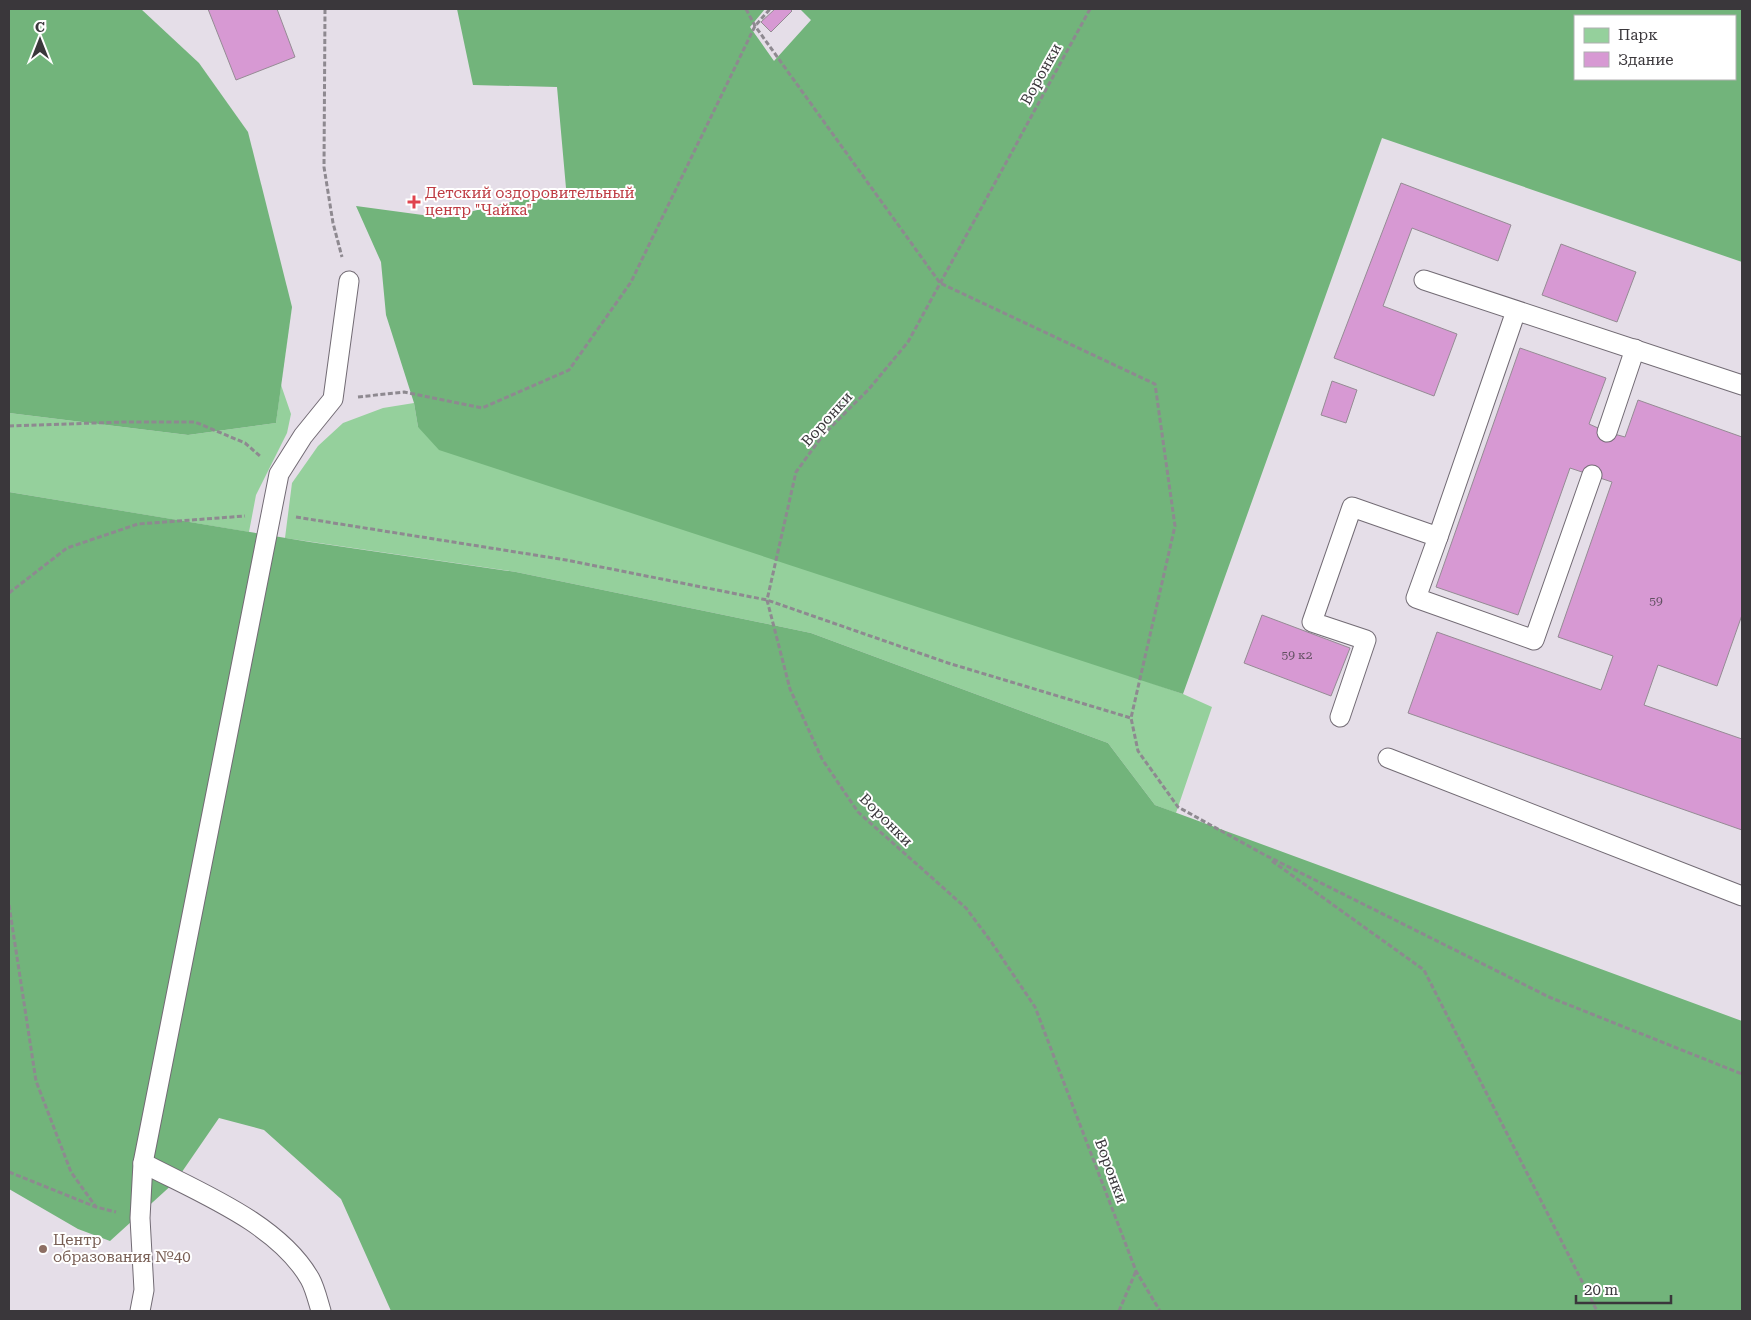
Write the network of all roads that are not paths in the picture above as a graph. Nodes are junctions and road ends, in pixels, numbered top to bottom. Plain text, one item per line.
1 (1424, 280) dead end
2 (349, 281) road end
3 (1516, 310) junction
4 (1635, 349) junction
5 (1742, 385) edge
6 (1607, 432) dead end
7 (1592, 475) dead end
8 (1438, 537) junction
9 (1340, 717) dead end
10 (1388, 758) dead end
11 (1742, 896) edge
12 (142, 1163) junction
13 (140, 1311) edge
14 (321, 1311) edge

1 - 3 lane
2 - 12 lane
3 - 4 lane
3 - 8 lane
4 - 5 lane
4 - 6 lane
7 - 8 lane
8 - 9 lane
10 - 11 lane
12 - 13 lane
12 - 14 lane

